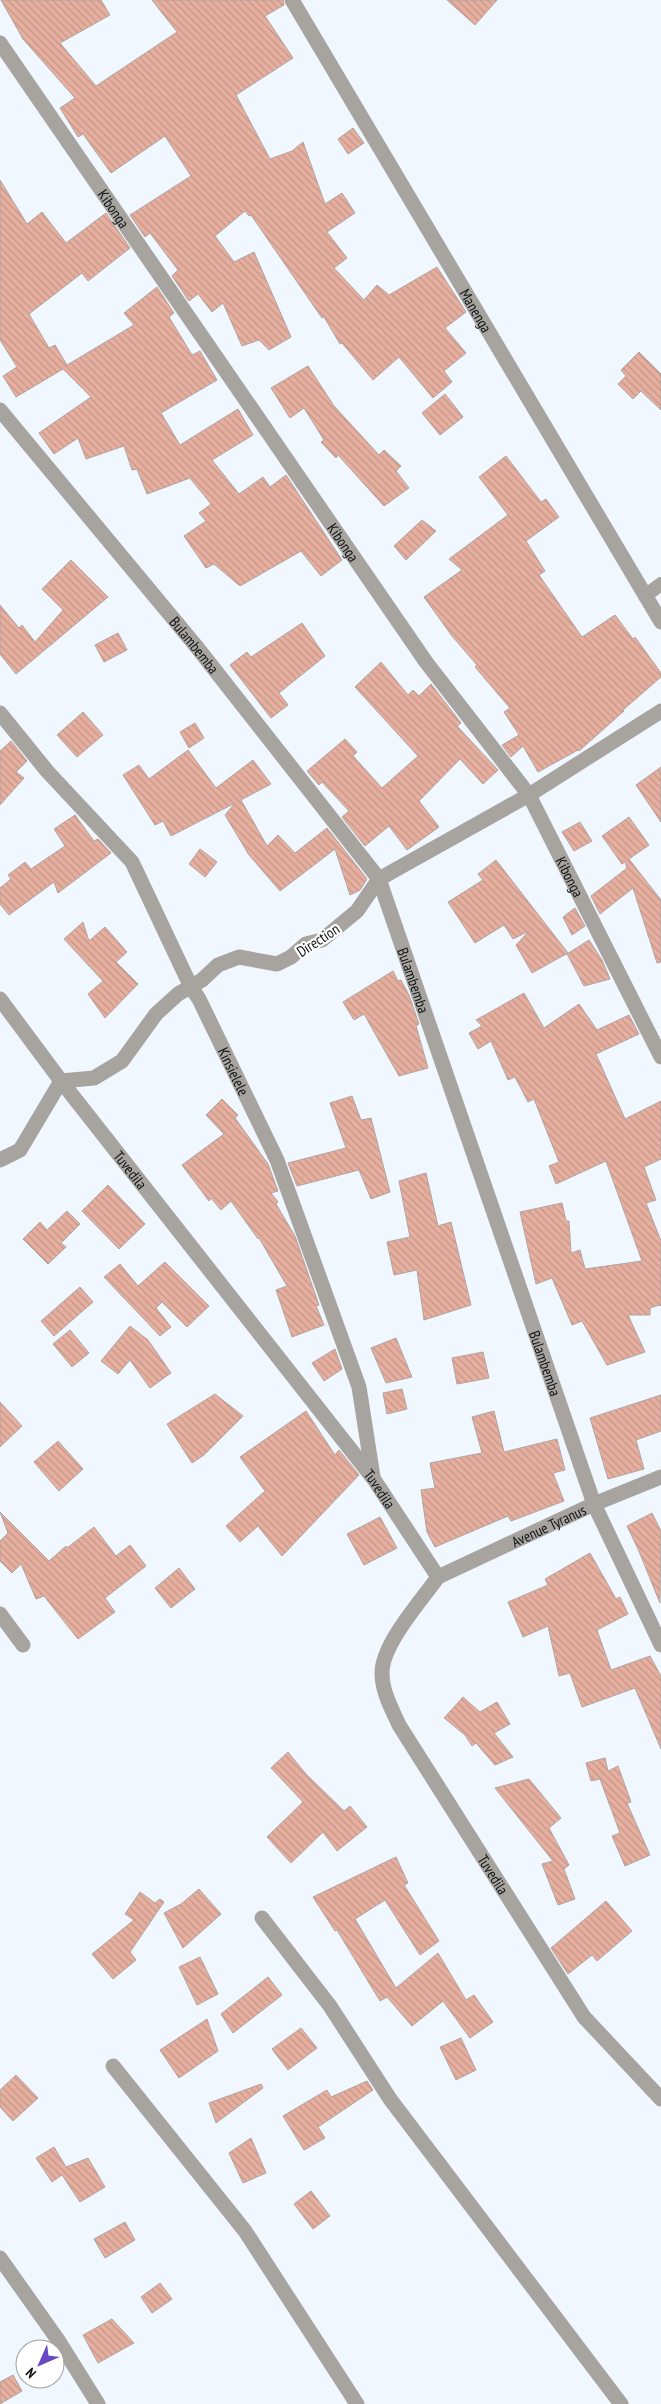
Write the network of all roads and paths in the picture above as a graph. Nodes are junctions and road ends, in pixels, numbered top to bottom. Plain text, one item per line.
1 (292, 0) edge
2 (0, 43) edge
3 (0, 410) edge
4 (661, 584) edge
5 (645, 596) junction
6 (661, 622) edge
7 (661, 711) edge
8 (0, 713) edge
9 (529, 796) junction
10 (379, 879) junction
11 (191, 987) junction
12 (0, 999) edge
13 (661, 1057) edge
14 (61, 1081) junction
15 (0, 1160) edge
16 (661, 1477) edge
17 (373, 1478) junction
18 (594, 1504) junction
19 (438, 1577) junction
20 (0, 1614) edge
21 (23, 1645) dead end
22 (661, 1646) edge
23 (262, 1918) dead end
24 (113, 2066) dead end
25 (661, 2099) edge
26 (0, 2258) edge
27 (98, 2404) edge
28 (357, 2404) edge
29 (621, 2404) edge

1 - 5 street, Manenga
2 - 9 street, Kibonga
3 - 10 street, Bulambemba
4 - 5 lane
5 - 6 street, Manenga
7 - 9 street, Direction
8 - 11 street, Kinsielele
9 - 10 street, Direction
9 - 13 street, Kibonga
10 - 11 street, Direction
10 - 18 street, Bulambemba
11 - 14 street, Direction
11 - 17 street, Kinsielele
12 - 14 street, Tuvedila
14 - 15 street
14 - 17 street, Tuvedila
16 - 18 street, Avenue Tyranus
17 - 19 street, Tuvedila
18 - 19 street, Avenue Tyranus
18 - 22 street, Bulambemba
19 - 25 street, Tuvedila
20 - 21 street
23 - 29 street
24 - 28 street
26 - 27 street

